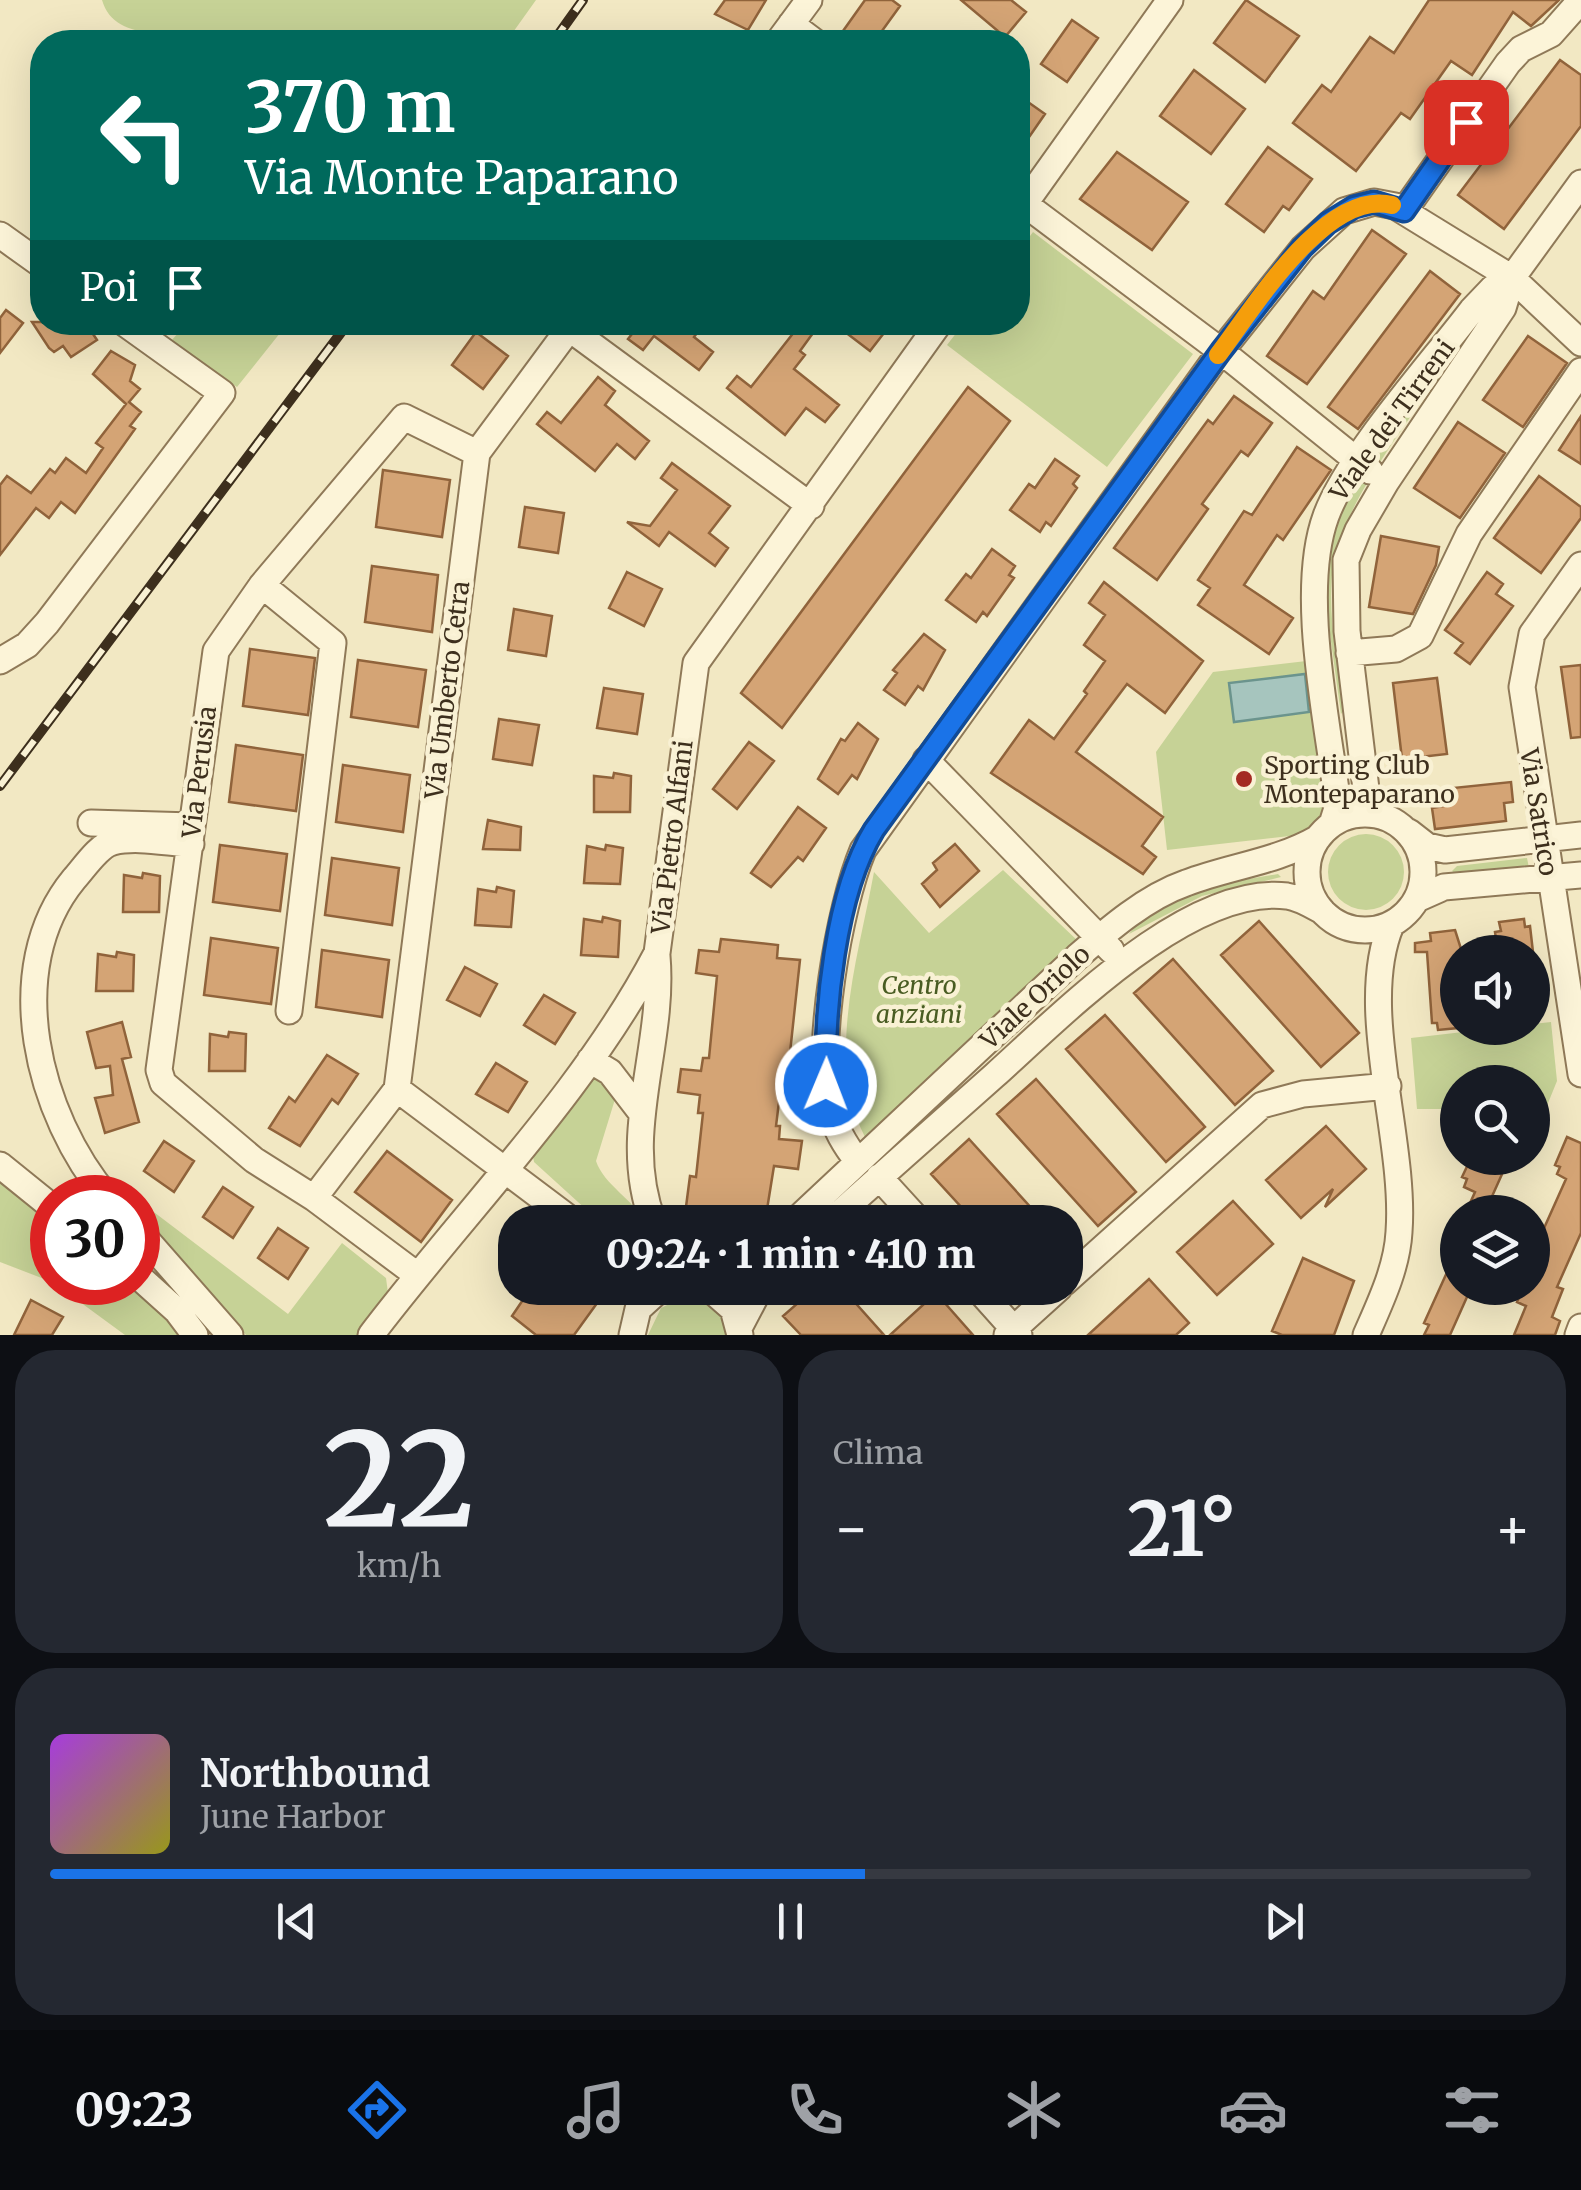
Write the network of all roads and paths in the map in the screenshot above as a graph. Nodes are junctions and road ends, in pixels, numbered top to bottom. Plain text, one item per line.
1 (809, 0) edge
2 (1170, 0) edge
3 (1580, 0) edge
4 (787, 30) edge
5 (1581, 184) edge
6 (1030, 192) edge
7 (1404, 211) junction
8 (1030, 213) edge
9 (1, 239) edge
10 (30, 258) edge
11 (1512, 278) junction
12 (141, 335) edge
13 (565, 335) edge
14 (584, 335) edge
15 (931, 335) edge
16 (1581, 343) edge
17 (1221, 351) junction
18 (1581, 371) edge
19 (477, 453) junction
20 (1357, 461) junction
21 (1386, 482) junction
22 (811, 506) junction
23 (1581, 564) edge
24 (262, 585) junction
25 (1349, 654) junction
26 (0, 660) edge
27 (926, 760) junction
28 (1369, 814) junction
29 (91, 823) dead end
30 (1404, 829) junction
31 (1325, 831) junction
32 (191, 835) junction
33 (1581, 835) edge
34 (1544, 839) junction
35 (1581, 874) edge
36 (1550, 878) junction
37 (1417, 899) junction
38 (1329, 917) junction
39 (1390, 924) junction
40 (1099, 938) junction
41 (657, 954) junction
42 (1123, 962) junction
43 (1379, 995) junction
44 (290, 1012) dead end
45 (590, 1060) junction
46 (1581, 1074) edge
47 (1388, 1086) junction
48 (397, 1089) junction
49 (640, 1110) junction
50 (0, 1165) edge
51 (504, 1168) junction
52 (869, 1170) junction
53 (89, 1175) edge
54 (30, 1189) edge
55 (314, 1198) junction
56 (552, 1205) edge
57 (648, 1205) edge
58 (819, 1205) edge
59 (843, 1205) edge
60 (903, 1205) edge
61 (160, 1255) edge
62 (1083, 1266) edge
63 (417, 1275) junction
64 (160, 1295) joint
65 (643, 1305) edge
66 (728, 1305) edge
67 (752, 1305) edge
68 (991, 1305) edge
69 (1042, 1305) edge
70 (208, 1309) junction
71 (1581, 1327) edge
72 (739, 1331) edge
73 (1013, 1333) edge
74 (195, 1335) edge
75 (230, 1335) edge
76 (371, 1335) edge
77 (632, 1335) edge
78 (1366, 1335) edge
79 (1578, 1335) edge

1 - 4 street
2 - 6 street
3 - 7 street
5 - 11 street, Viale dei Tirreni
7 - 11 street
7 - 17 street
8 - 17 street
9 - 10 street
11 - 16 street
11 - 20 street, Viale dei Tirreni
11 - 21 street, Viale dei Tirreni
12 - 26 street
13 - 19 street, Via Umberto Cetra
14 - 22 street
15 - 22 street, Via Pietro Alfani
17 - 20 street
17 - 27 street
18 - 25 street
19 - 24 street, Via Perusia
19 - 48 street, Via Umberto Cetra
20 - 21 street
20 - 31 street, Viale dei Tirreni
21 - 25 street, Viale dei Tirreni
22 - 41 street, Via Pietro Alfani
23 - 34 street, Via Satrico
24 - 32 street, Via Perusia
24 - 44 street
25 - 28 street, Viale dei Tirreni
27 - 40 street
27 - 52 street
28 - 30 street
28 - 31 street
29 - 32 street
30 - 34 street
30 - 37 street
31 - 38 street
31 - 40 street, Viale Oriolo
32 - 53 street
32 - 55 street, Via Perusia
33 - 34 street
34 - 36 street, Via Satrico
35 - 36 street
36 - 37 street
36 - 46 street, Via Satrico
37 - 39 street
38 - 39 street
38 - 42 street, Viale Oriolo
38 - 43 street
39 - 43 street
40 - 42 street
40 - 52 street, Viale Oriolo
41 - 45 street, Via Pietro Alfani
41 - 49 street
42 - 52 street, Viale Oriolo
43 - 47 street
45 - 49 street
45 - 51 street, Via Pietro Alfani
47 - 62 street
47 - 78 street
48 - 51 street
48 - 55 street
49 - 57 street
50 - 54 street
51 - 56 street
51 - 63 street, Via Pietro Alfani
52 - 58 street, Viale Oriolo
52 - 59 street, Viale Oriolo
52 - 60 street
55 - 63 street
61 - 70 street
63 - 76 street, Via Pietro Alfani
64 - 70 street
64 - 74 street
65 - 77 street
66 - 72 street
67 - 72 street
68 - 73 street
69 - 73 street
70 - 75 street
71 - 79 street

